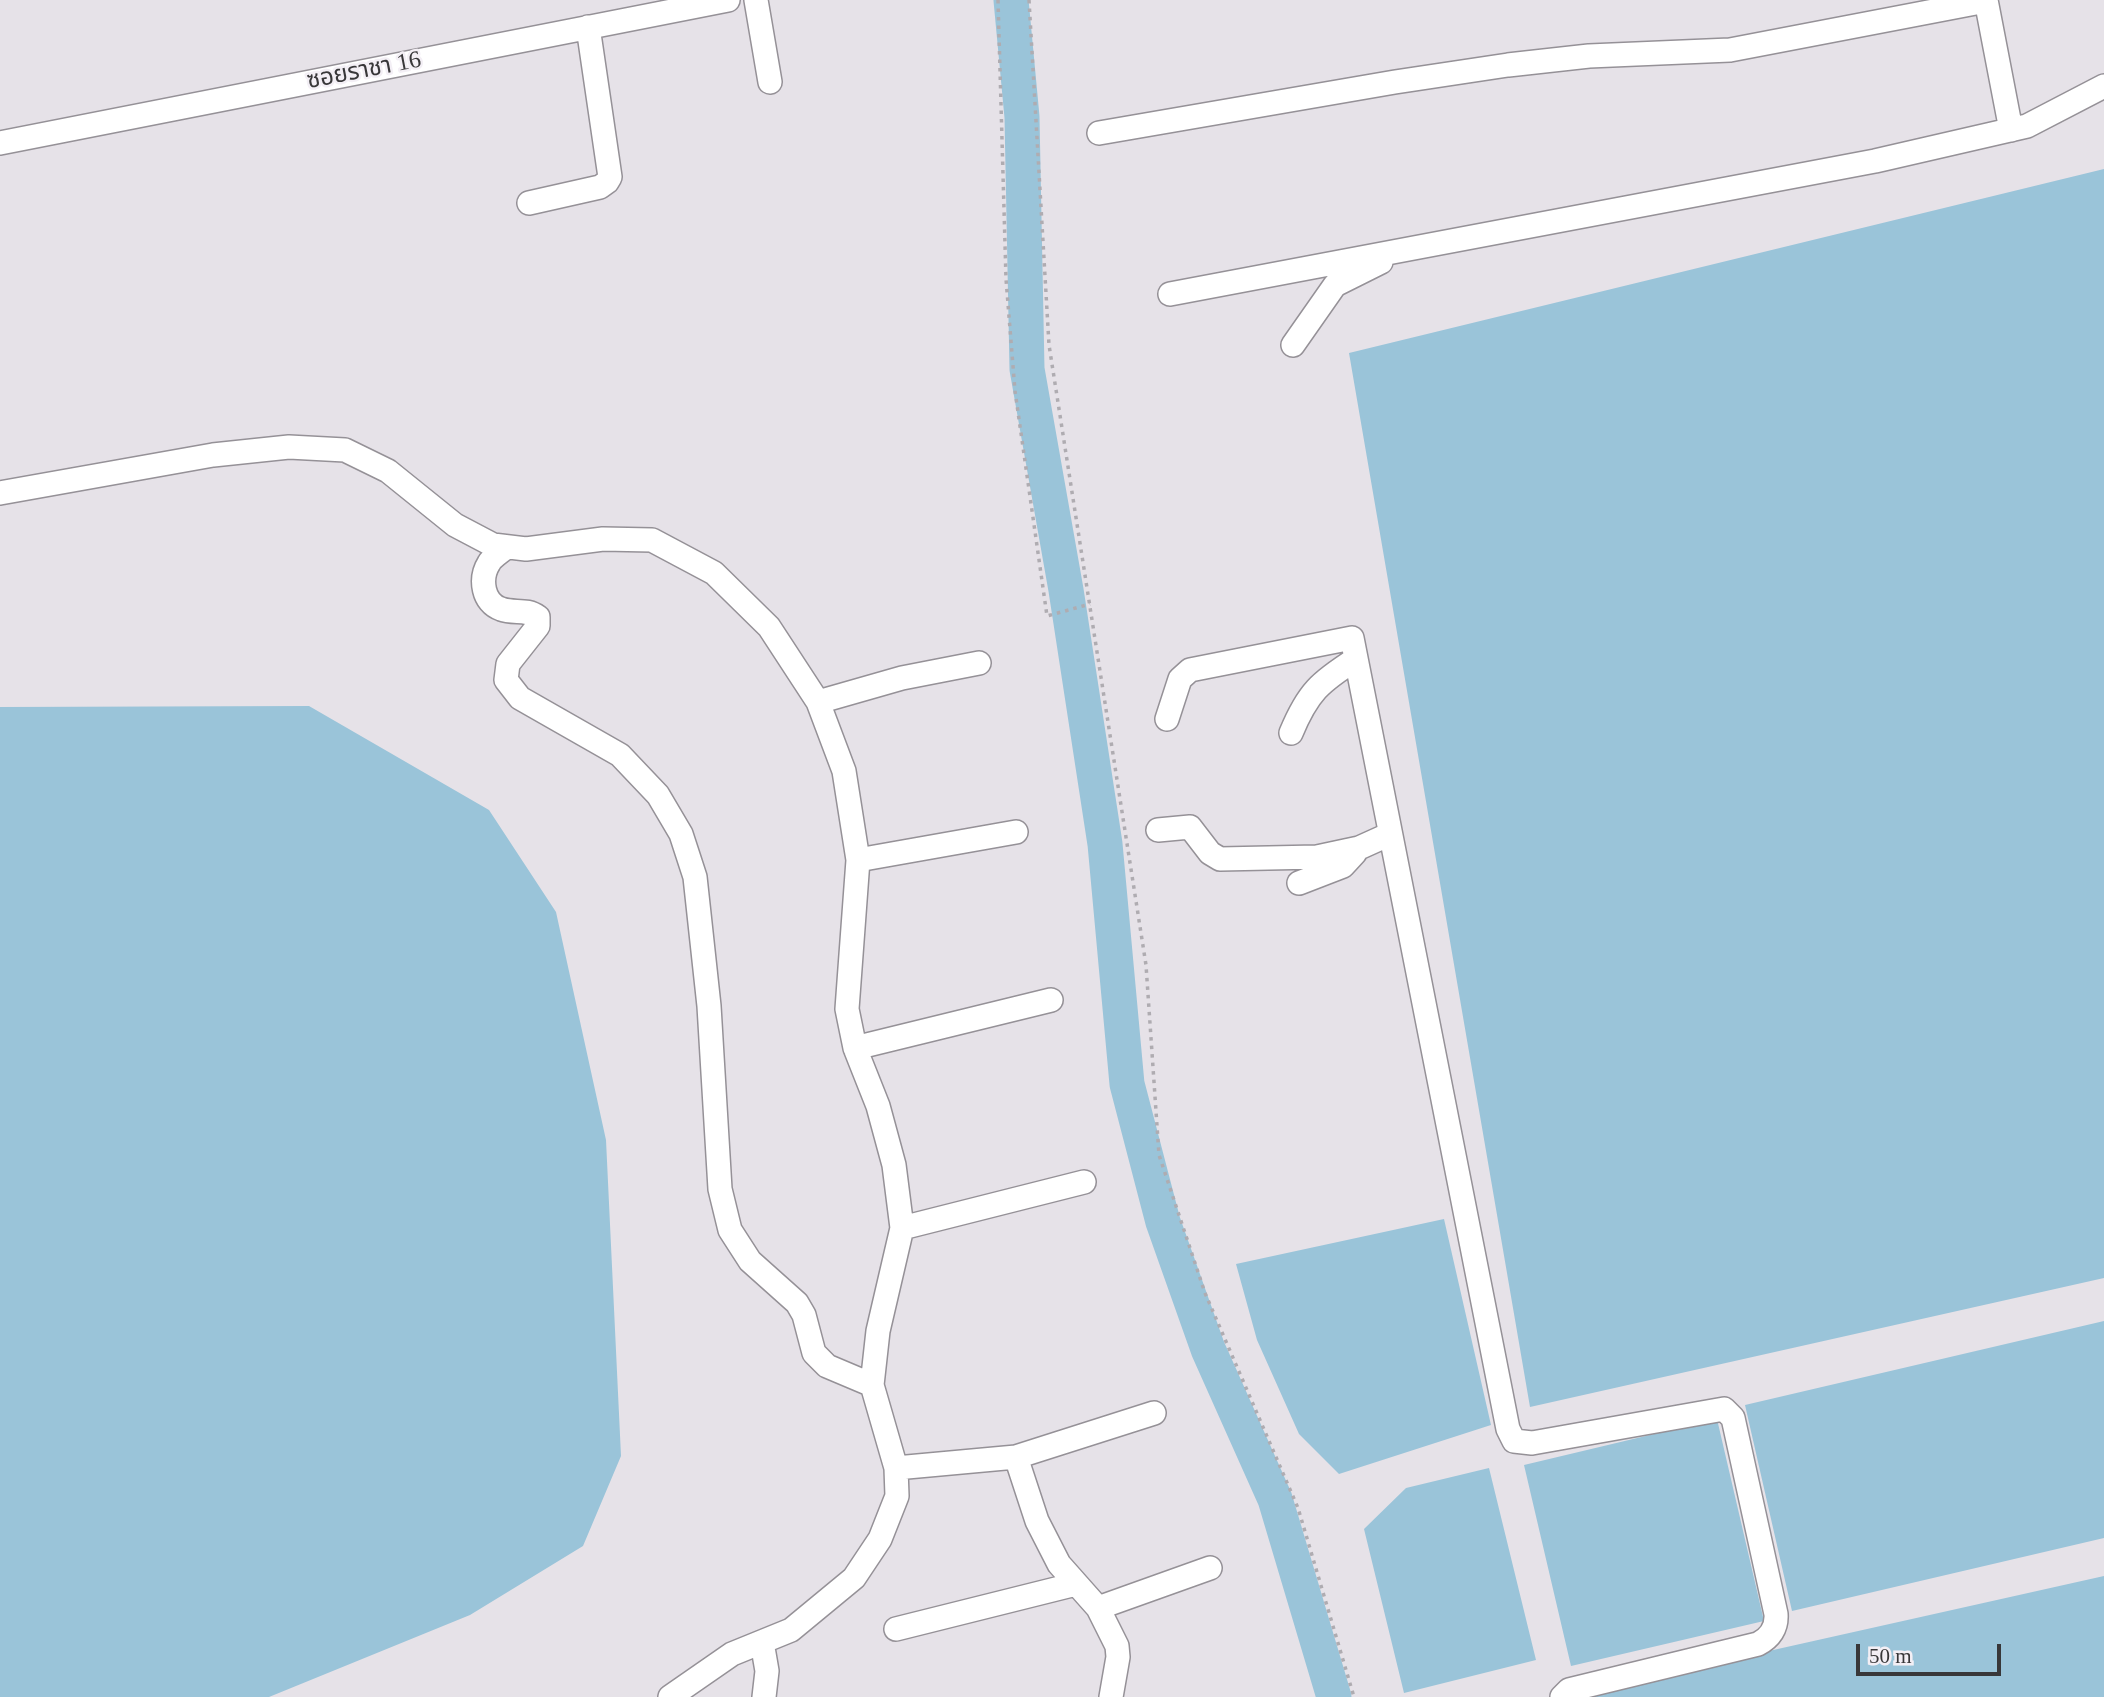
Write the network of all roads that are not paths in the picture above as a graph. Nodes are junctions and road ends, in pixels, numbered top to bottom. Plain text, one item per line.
1 (728, 0) edge
2 (756, 0) edge
3 (1986, 0) edge
4 (588, 27) junction
5 (770, 82) dead end
6 (2104, 86) edge
7 (2011, 130) junction
8 (1099, 133) dead end
9 (0, 143) edge
10 (528, 203) dead end
11 (1406, 249) junction
12 (1170, 294) dead end
13 (1293, 345) dead end
14 (0, 493) edge
15 (505, 548) junction
16 (1354, 648) junction
17 (979, 663) dead end
18 (818, 702) junction
19 (1167, 719) dead end
20 (1291, 733) dead end
21 (1158, 830) dead end
22 (1016, 832) dead end
23 (1390, 834) junction
24 (1359, 848) junction
25 (858, 860) junction
26 (1299, 883) dead end
27 (1051, 1000) dead end
28 (855, 1048) junction
29 (1084, 1182) dead end
30 (902, 1228) junction
31 (872, 1385) junction
32 (1154, 1413) dead end
33 (1016, 1457) junction
34 (896, 1468) junction
35 (1210, 1568) dead end
36 (1076, 1584) junction
37 (1098, 1608) junction
38 (896, 1629) dead end
39 (762, 1642) junction
40 (670, 1697) edge
41 (764, 1697) edge
42 (1111, 1697) edge
43 (1562, 1697) edge

1 - 4 street, ซอยราชา 16
2 - 5 street
3 - 7 street
3 - 8 street
4 - 9 street, ซอยราชา 16
4 - 10 street
6 - 7 street
7 - 11 street
11 - 12 street
11 - 13 street
14 - 15 street
15 - 18 street
15 - 31 street
16 - 19 street
16 - 20 street
16 - 23 street
17 - 18 street
18 - 25 street
21 - 24 street
22 - 25 street
23 - 24 street
23 - 43 street
24 - 26 street
25 - 28 street
27 - 28 street
28 - 30 street
29 - 30 street
30 - 31 street
31 - 34 street
32 - 33 street
33 - 34 street
33 - 36 street
34 - 39 street
35 - 37 street
36 - 37 street
36 - 38 street
37 - 42 street
39 - 40 street
39 - 41 street

